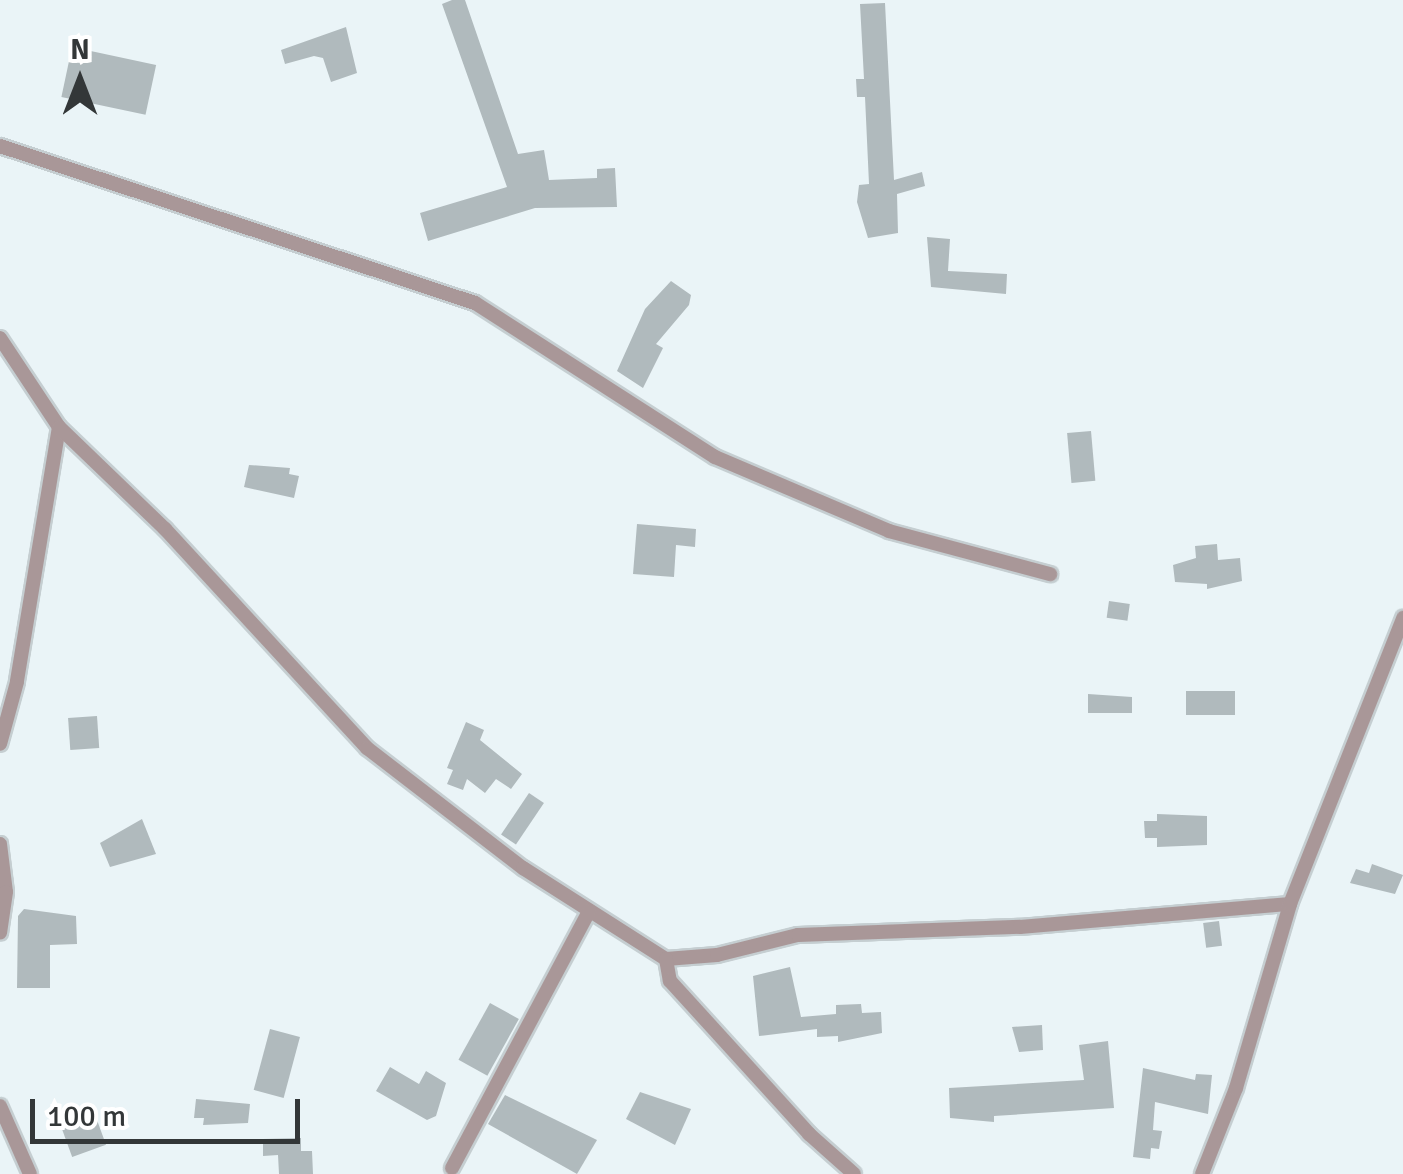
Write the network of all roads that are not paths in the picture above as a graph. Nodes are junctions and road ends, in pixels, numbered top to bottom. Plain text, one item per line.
1 (0, 146) edge
2 (0, 338) edge
3 (59, 427) junction
4 (1050, 574) dead end
5 (1403, 618) edge
6 (1398, 650) edge
7 (2, 714) edge
8 (0, 744) edge
9 (0, 844) edge
10 (0, 855) edge
11 (1290, 904) junction
12 (589, 912) junction
13 (0, 933) edge
14 (666, 959) junction
15 (0, 1106) edge
16 (452, 1168) dead end
17 (30, 1174) edge
18 (854, 1174) edge
19 (1202, 1174) edge

1 - 4 street
2 - 3 street
3 - 7 street
3 - 12 street
5 - 6 street
6 - 11 street
7 - 8 street
9 - 10 street
10 - 13 street
11 - 14 street
11 - 19 street
12 - 14 street
12 - 16 street
14 - 18 street
15 - 17 street

